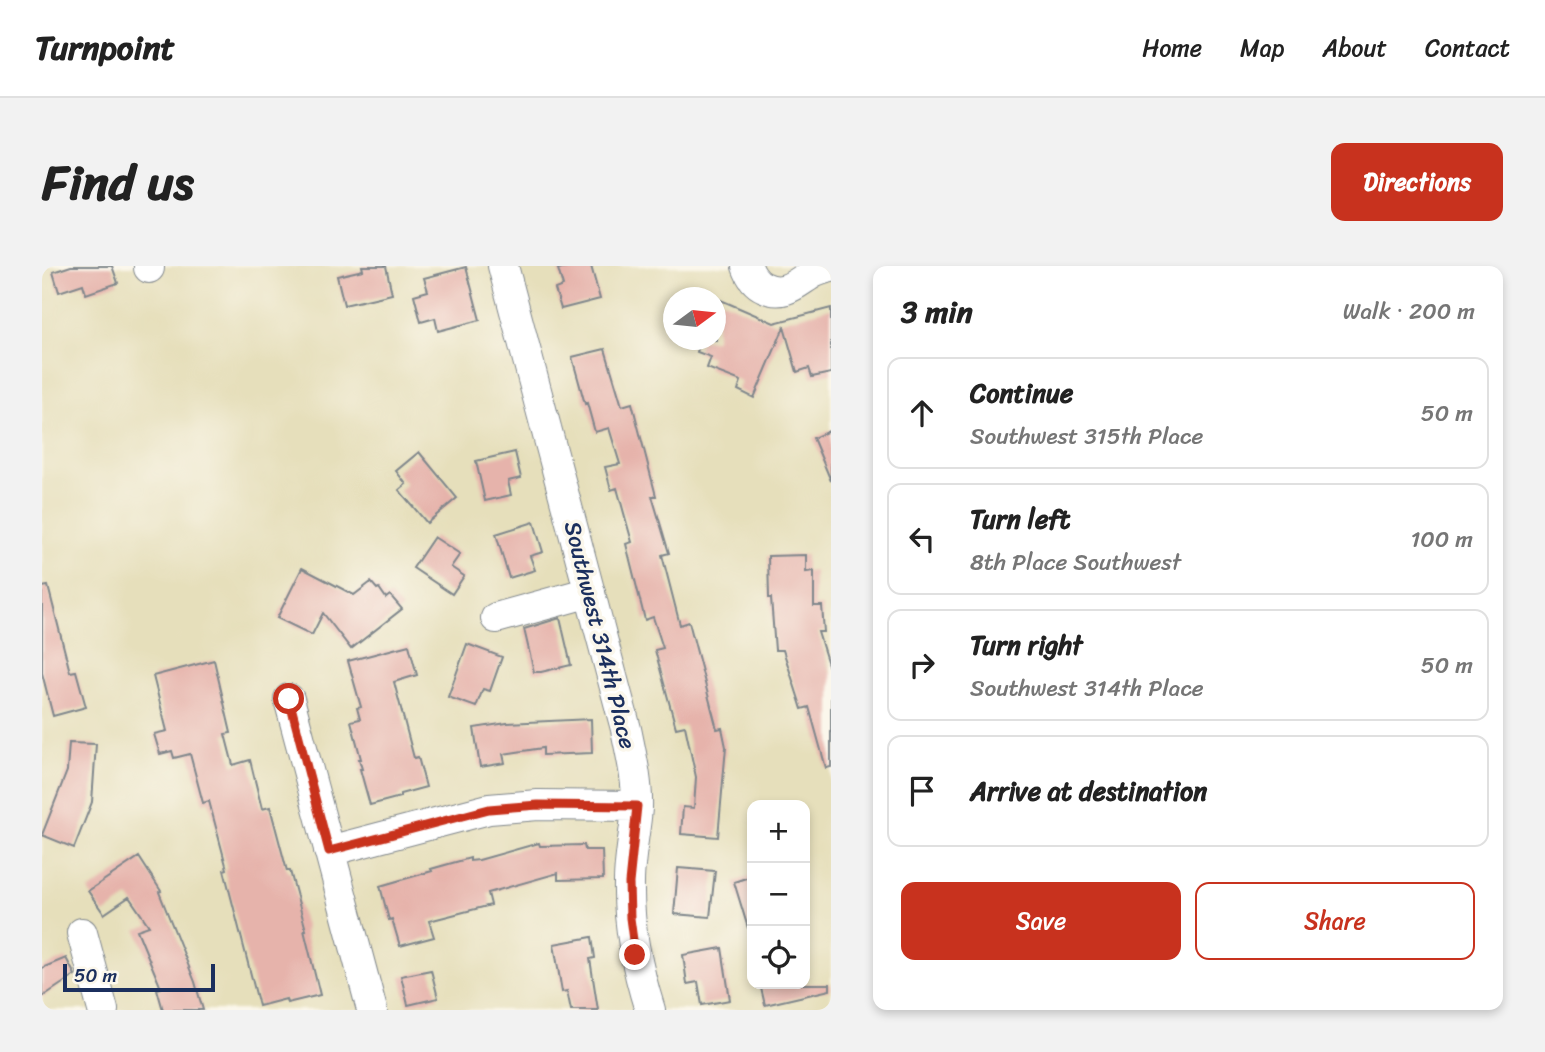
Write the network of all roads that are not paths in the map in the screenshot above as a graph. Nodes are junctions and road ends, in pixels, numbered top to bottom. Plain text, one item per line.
1 (503, 266) edge
2 (747, 266) edge
3 (831, 267) edge
4 (590, 592) junction
5 (496, 618) dead end
6 (289, 699) dead end
7 (637, 806) junction
8 (329, 851) junction
9 (82, 933) dead end
10 (103, 1010) edge
11 (372, 1010) edge
12 (650, 1010) edge

1 - 4 street, Southwest 314th Place
2 - 3 street
4 - 5 street
4 - 7 street, Southwest 314th Place
6 - 8 street
7 - 8 street
7 - 12 street, Southwest 314th Place
8 - 11 street
9 - 10 street

